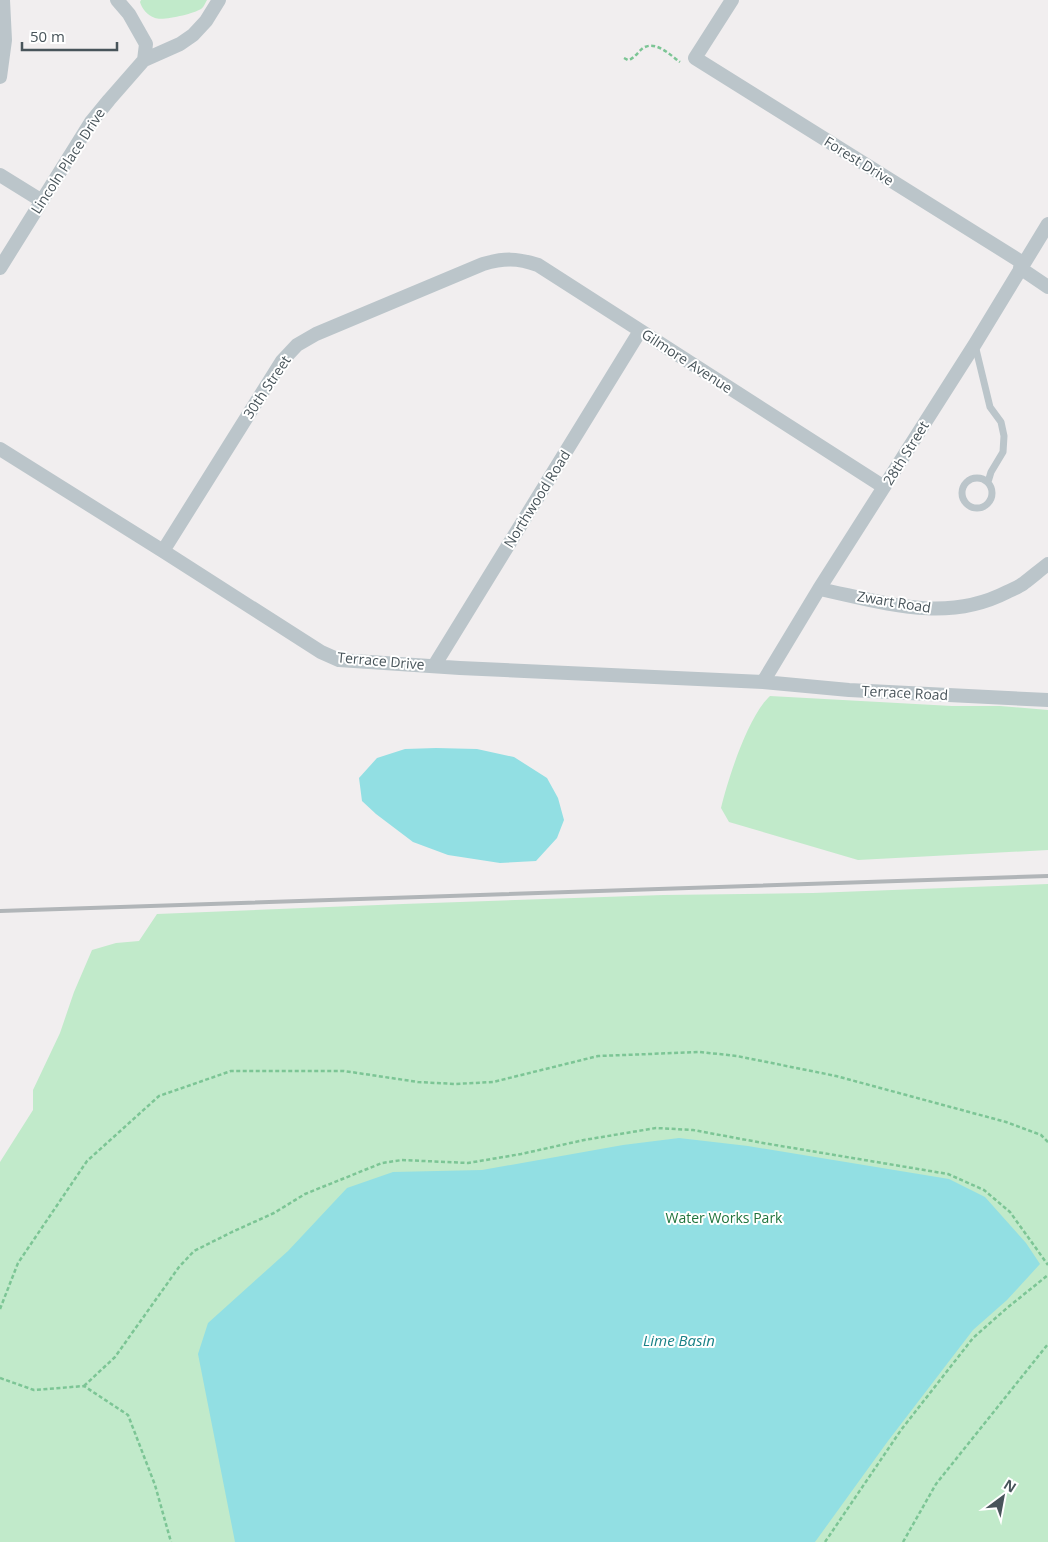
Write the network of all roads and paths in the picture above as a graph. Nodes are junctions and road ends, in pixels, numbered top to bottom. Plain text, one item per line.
1 (3, 0) edge
2 (117, 0) edge
3 (219, 0) edge
4 (732, 0) edge
5 (624, 58) dead end
6 (144, 60) junction
7 (680, 62) dead end
8 (0, 77) edge
9 (0, 175) edge
10 (42, 201) junction
11 (1048, 224) edge
12 (483, 264) joint
13 (1022, 266) junction
14 (0, 268) edge
15 (1048, 287) edge
16 (640, 331) junction
17 (975, 344) junction
18 (0, 449) edge
19 (988, 482) junction
20 (884, 487) junction
21 (163, 551) junction
22 (1048, 564) edge
23 (819, 589) junction
24 (434, 666) junction
25 (763, 682) junction
26 (1048, 700) edge
27 (1048, 1142) edge
28 (1048, 1265) edge
29 (1048, 1275) edge
30 (0, 1309) edge
31 (1048, 1344) edge
32 (0, 1378) edge
33 (84, 1386) junction
34 (171, 1542) edge
35 (825, 1542) edge
36 (903, 1542) edge

1 - 8 street
2 - 6 street
3 - 6 street
4 - 13 street, Forest Drive
5 - 7 path
6 - 10 street, Lincoln Place Drive
9 - 10 street
10 - 14 street, Lincoln Place Drive
11 - 13 street, 28th Street
12 - 16 street, Gilmore Avenue
12 - 21 street, 30th Street
13 - 15 street, Forest Drive
13 - 17 street, 28th Street
16 - 20 street, Gilmore Avenue
16 - 24 street, Northwood Road
17 - 19 lane
17 - 20 street, 28th Street
18 - 21 street, Terrace Drive
19 - 19 lane
20 - 23 street, 28th Street
21 - 24 street, Terrace Drive
22 - 23 street, Zwart Road
23 - 25 street, 28th Street
24 - 25 street, Terrace Drive
25 - 26 street, Terrace Road
27 - 30 path
28 - 33 path
29 - 35 path
31 - 36 path
32 - 33 path
33 - 34 path

